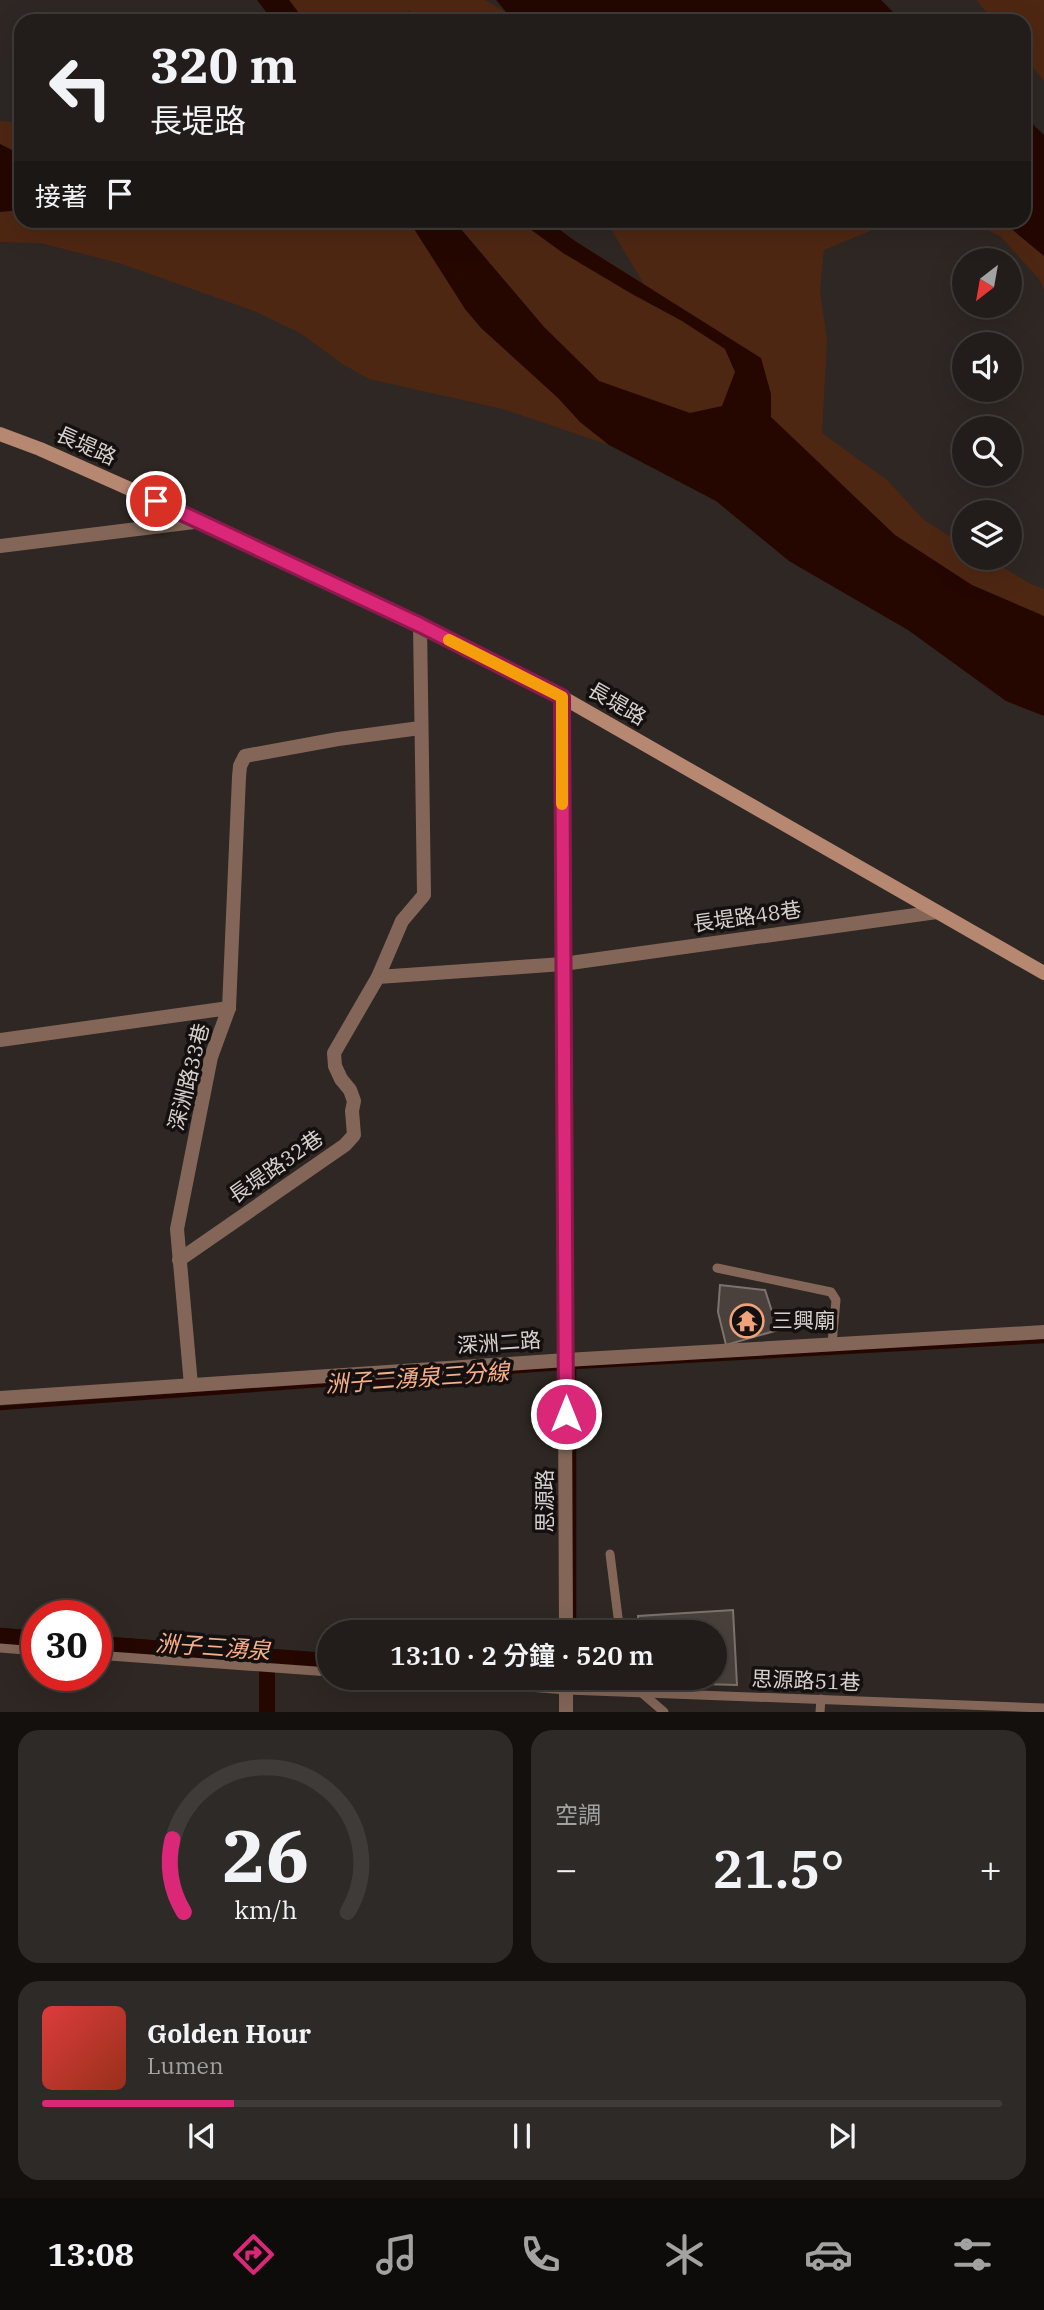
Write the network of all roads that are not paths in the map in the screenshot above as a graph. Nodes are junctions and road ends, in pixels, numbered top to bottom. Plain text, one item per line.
1 (0, 434) edge
2 (202, 521) junction
3 (0, 546) edge
4 (420, 625) junction
5 (562, 697) junction
6 (420, 728) junction
7 (937, 912) junction
8 (563, 964) junction
9 (1044, 972) edge
10 (378, 977) junction
11 (229, 1008) junction
12 (0, 1040) edge
13 (179, 1260) junction
14 (717, 1268) dead end
15 (1044, 1332) edge
16 (832, 1344) junction
17 (566, 1360) junction
18 (191, 1385) junction
19 (0, 1398) edge
20 (610, 1554) dead end
21 (566, 1620) edge
22 (618, 1620) edge
23 (0, 1648) edge
24 (21, 1650) edge
25 (112, 1656) edge
26 (317, 1671) edge
27 (566, 1690) edge
28 (612, 1690) edge
29 (628, 1692) joint
30 (642, 1693) junction
31 (821, 1699) junction
32 (1044, 1708) edge
33 (566, 1712) edge
34 (664, 1712) edge
35 (820, 1712) edge

1 - 2 street, 長堤路
2 - 3 street
2 - 4 street, 長堤路
4 - 5 street, 長堤路
4 - 6 street, 長堤路32巷
5 - 7 street, 長堤路
5 - 8 street, 思源路
6 - 10 street, 長堤路32巷
6 - 11 street
7 - 8 street, 長堤路48巷
7 - 9 street, 長堤路
8 - 10 street
8 - 17 street, 思源路
10 - 13 street, 長堤路32巷
11 - 12 street, 深洲路33巷
11 - 13 street, 深洲路33巷
13 - 18 street, 深洲路33巷
14 - 16 lane
15 - 16 street, 深洲二路
16 - 17 street, 深洲二路
17 - 18 street, 深洲二路
17 - 21 street, 思源路
18 - 19 street, 深洲二路
20 - 22 lane
23 - 24 lane
25 - 26 lane
27 - 33 street
28 - 29 lane, 思源路51巷
29 - 30 lane, 思源路51巷
30 - 31 lane, 思源路51巷
30 - 34 lane
31 - 32 lane, 思源路51巷
31 - 35 lane

